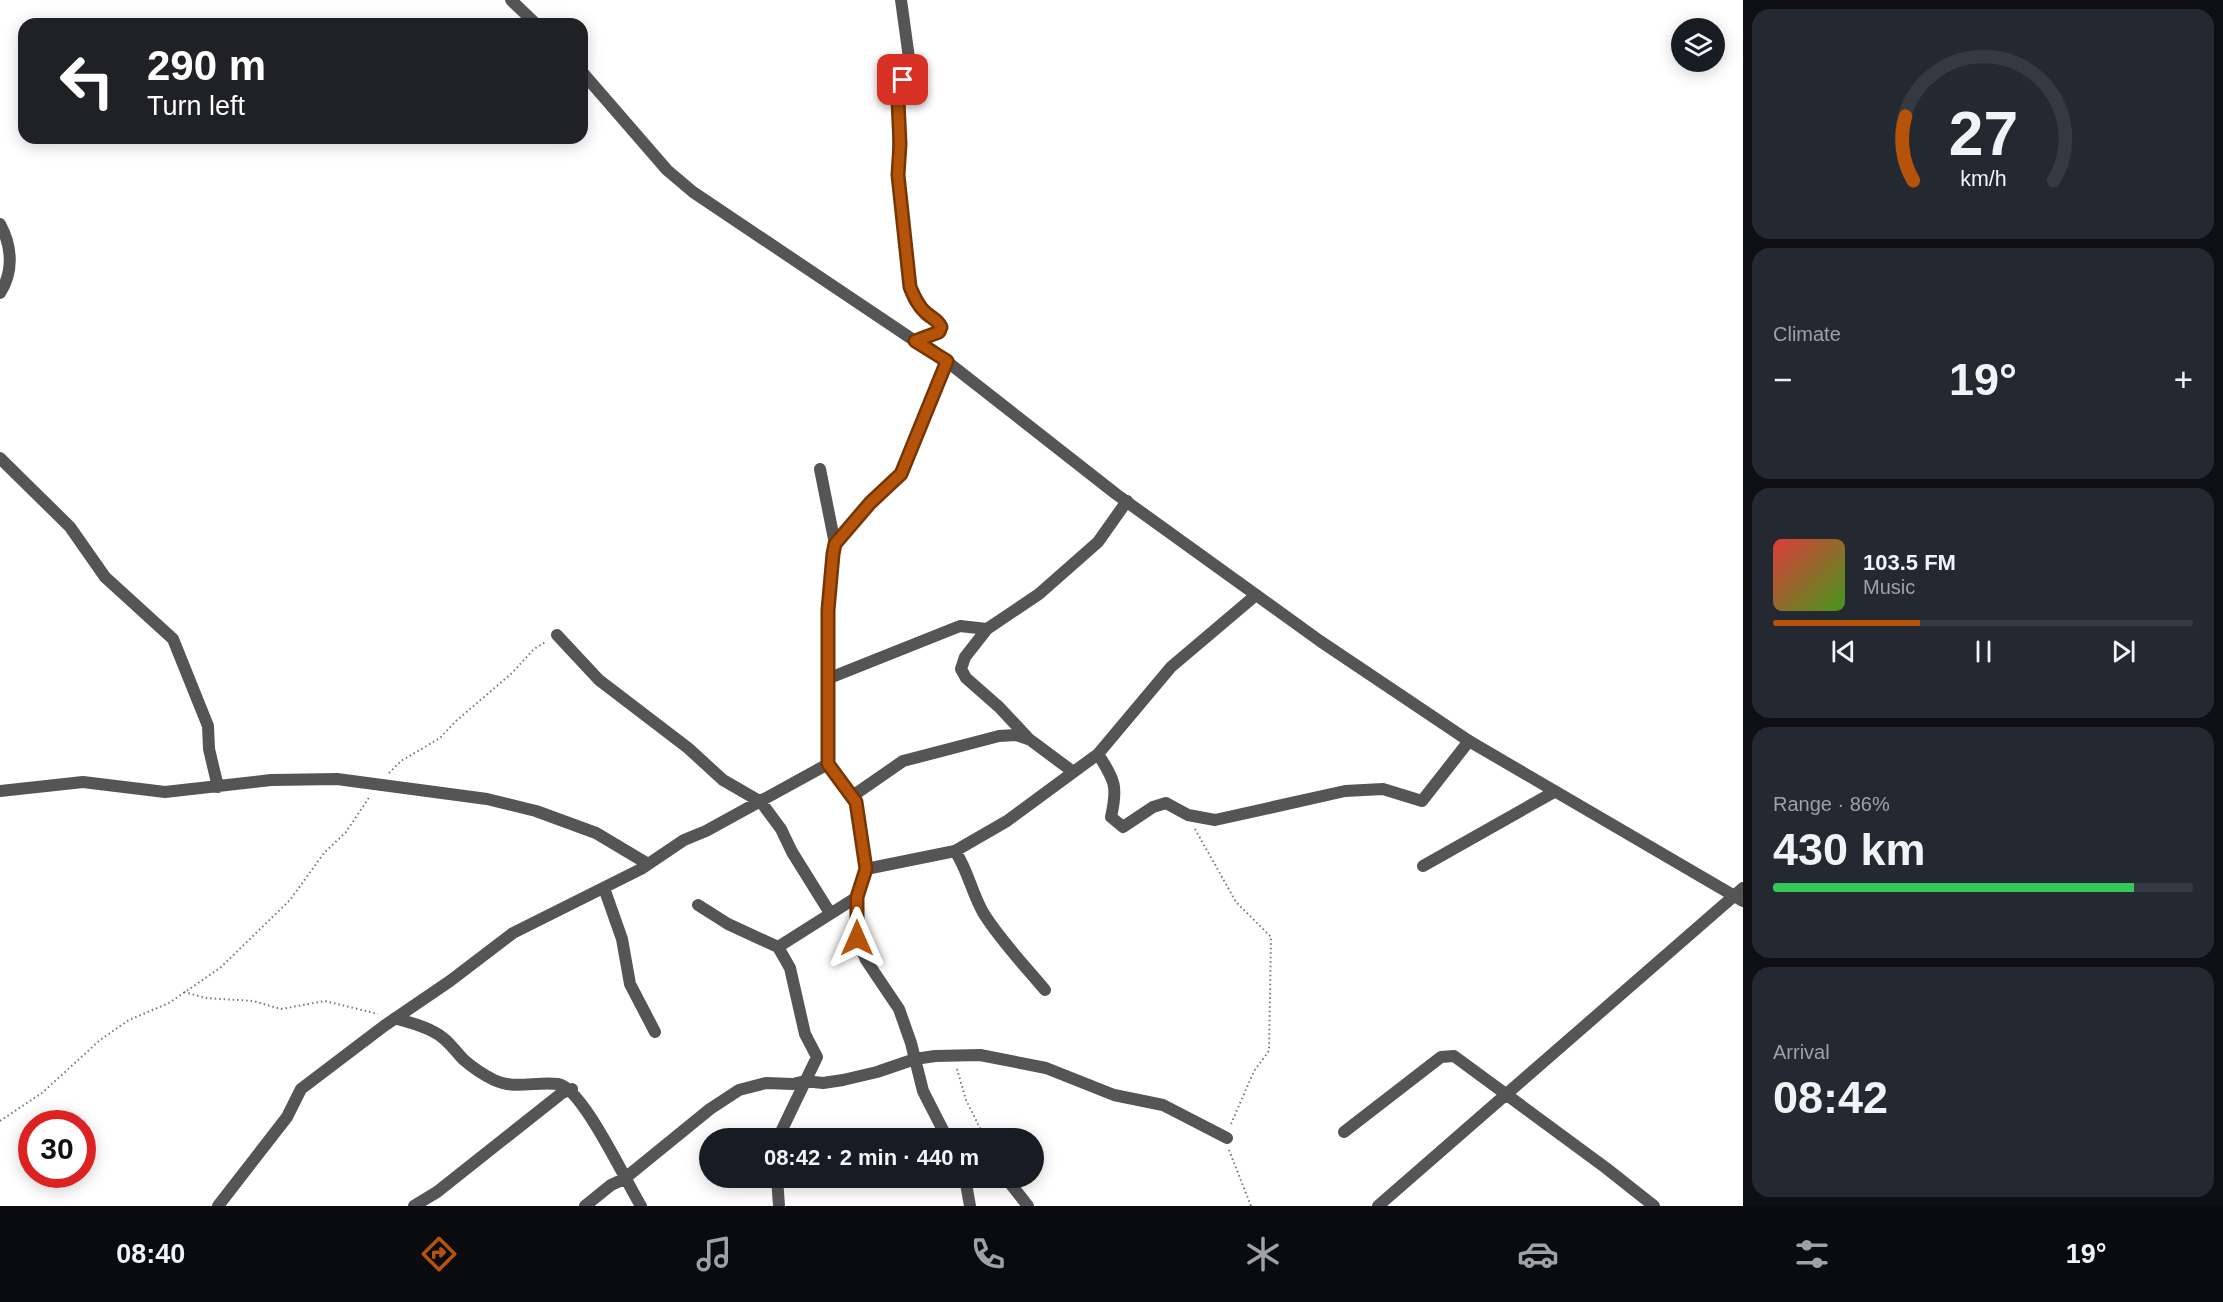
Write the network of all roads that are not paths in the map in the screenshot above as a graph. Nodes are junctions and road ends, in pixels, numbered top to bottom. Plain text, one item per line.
1 (511, 0) edge
2 (901, 0) edge
3 (530, 18) edge
4 (588, 79) edge
5 (0, 224) edge
6 (0, 293) edge
7 (915, 341) junction
8 (947, 361) junction
9 (0, 458) edge
10 (820, 469) dead end
11 (1127, 501) junction
12 (835, 544) junction
13 (1256, 595) junction
14 (987, 629) junction
15 (557, 635) road end
16 (827, 679) junction
17 (1029, 739) junction
18 (1468, 741) junction
19 (1098, 754) junction
20 (828, 764) junction
21 (1072, 771) junction
22 (218, 787) junction
23 (0, 791) edge
24 (1554, 792) junction
25 (851, 797) junction
26 (761, 802) junction
27 (955, 851) junction
28 (648, 864) junction
29 (1423, 866) dead end
30 (866, 869) junction
31 (604, 888) junction
32 (1740, 895) edge
33 (857, 897) junction
34 (698, 905) dead end
35 (830, 913) junction
36 (778, 947) junction
37 (1045, 990) dead end
38 (395, 1018) junction
39 (655, 1032) dead end
40 (915, 1059) junction
41 (805, 1081) junction
42 (572, 1089) junction
43 (1503, 1095) junction
44 (783, 1128) edge
45 (942, 1128) edge
46 (1344, 1132) dead end
47 (1227, 1138) road end
48 (624, 1179) junction
49 (778, 1188) edge
50 (967, 1188) edge
51 (1014, 1188) edge
52 (1385, 1204) edge
53 (218, 1206) edge
54 (414, 1206) edge
55 (585, 1206) edge
56 (641, 1206) edge
57 (779, 1206) edge
58 (970, 1206) edge
59 (1028, 1206) edge
60 (1654, 1206) edge

1 - 3 street
2 - 7 street
4 - 7 street
5 - 6 street
7 - 8 street
8 - 11 street
8 - 12 street
9 - 22 street
10 - 12 street
11 - 13 street
11 - 14 street
12 - 16 street
13 - 18 street
13 - 19 street
14 - 16 street
14 - 17 street
15 - 26 street
16 - 20 street
17 - 21 street
17 - 25 street
18 - 19 street
18 - 24 street
19 - 21 street
20 - 25 street
20 - 26 street
21 - 27 street
22 - 23 street
22 - 28 street
24 - 29 street
24 - 32 street
25 - 30 street
26 - 28 street
26 - 35 street
27 - 30 street
27 - 37 street
28 - 31 street
30 - 33 street
31 - 38 street
31 - 39 street
32 - 43 street
33 - 35 street
33 - 40 street
34 - 36 street
35 - 36 street
36 - 41 street
38 - 42 street
38 - 53 street
40 - 41 street
40 - 45 street
40 - 47 street
41 - 44 street
41 - 48 street
42 - 48 street
42 - 54 street
43 - 46 street
43 - 52 street
43 - 60 street
48 - 55 street
48 - 56 street
49 - 57 street
50 - 58 street
51 - 59 street

